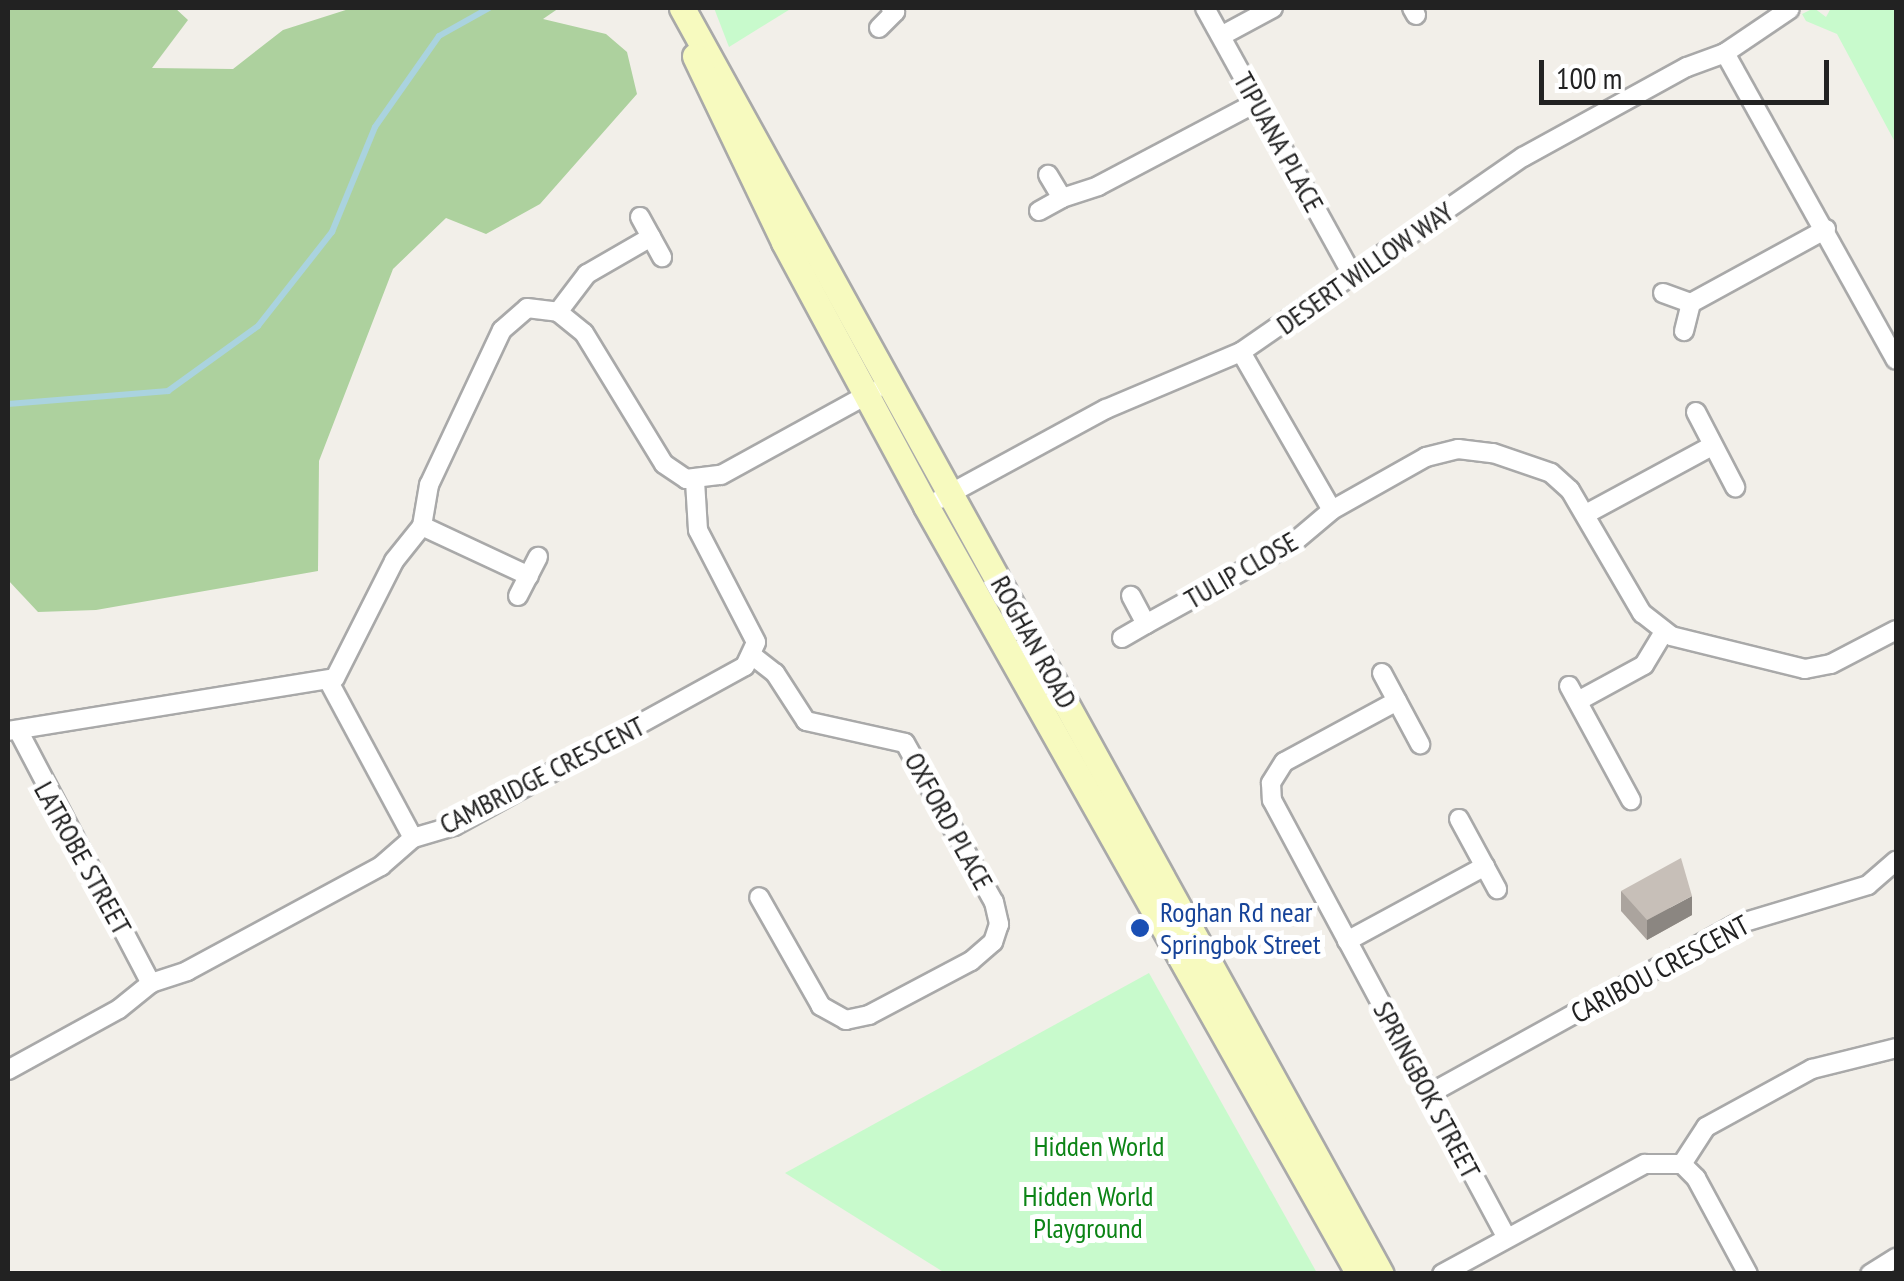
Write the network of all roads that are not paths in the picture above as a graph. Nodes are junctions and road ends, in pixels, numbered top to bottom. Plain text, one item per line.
1 (1205, 8) edge
2 (1274, 8) edge
3 (896, 9) edge
4 (1790, 9) edge
5 (684, 10) edge
6 (880, 28) dead end
7 (1221, 36) junction
8 (1725, 53) junction
9 (1257, 102) junction
10 (1048, 175) dead end
11 (1062, 198) junction
12 (1039, 210) dead end
13 (640, 217) dead end
14 (1826, 230) junction
15 (651, 237) junction
16 (662, 257) dead end
17 (1353, 276) junction
18 (1663, 294) dead end
19 (1691, 303) junction
20 (558, 312) junction
21 (1684, 331) dead end
22 (1242, 352) junction
23 (1896, 360) edge
24 (891, 382) junction
25 (867, 394) junction
26 (1696, 412) dead end
27 (1712, 446) junction
28 (695, 481) junction
29 (1735, 487) dead end
30 (952, 493) junction
31 (926, 506) junction
32 (1332, 510) junction
33 (1586, 514) junction
34 (422, 526) junction
35 (538, 557) dead end
36 (528, 576) junction
37 (518, 596) dead end
38 (1130, 596) dead end
39 (1146, 624) junction
40 (1896, 630) edge
41 (1664, 633) junction
42 (1122, 638) dead end
43 (752, 656) junction
44 (1382, 673) dead end
45 (329, 682) junction
46 (1396, 701) junction
47 (13, 731) edge
48 (1420, 744) dead end
49 (1631, 800) dead end
50 (1460, 819) dead end
51 (412, 838) junction
52 (1896, 861) edge
53 (1485, 866) junction
54 (1497, 889) dead end
55 (760, 896) dead end
56 (1347, 941) junction
57 (151, 983) junction
58 (1896, 1048) edge
59 (8, 1070) edge
60 (1429, 1094) junction
61 (1682, 1164) junction
62 (1506, 1238) junction
63 (1359, 1274) edge
64 (1380, 1274) edge
65 (1442, 1274) edge
66 (1748, 1274) edge

1 - 7 street, TIPUANA PLACE
2 - 7 street
3 - 6 street
4 - 8 street, DESERT WILLOW WAY
5 - 24 main road, ROGHAN ROAD
5 - 25 main road, ROGHAN ROAD
7 - 9 street, TIPUANA PLACE
8 - 14 street
8 - 17 street, DESERT WILLOW WAY
9 - 11 street
9 - 17 street, TIPUANA PLACE
10 - 11 street
11 - 12 street
13 - 15 street
14 - 19 street
14 - 23 street
15 - 16 street
15 - 20 street
17 - 22 street, DESERT WILLOW WAY
18 - 19 street
19 - 21 street
20 - 28 street
20 - 34 street
22 - 30 street, DESERT WILLOW WAY
22 - 32 street
24 - 25 street
24 - 30 main road, ROGHAN ROAD
25 - 28 street
25 - 31 main road, ROGHAN ROAD
26 - 27 street
27 - 29 street
27 - 33 street
28 - 43 street
30 - 31 street, DESERT WILLOW WAY
30 - 64 main road, ROGHAN ROAD
31 - 63 main road, ROGHAN ROAD
32 - 33 street, TULIP CLOSE
32 - 39 street, TULIP CLOSE
33 - 41 street, TULIP CLOSE
34 - 36 street
34 - 45 street
35 - 36 street
36 - 37 street
38 - 39 street
39 - 42 street, TULIP CLOSE
40 - 41 street
41 - 49 street
43 - 51 street, CAMBRIDGE CRESCENT
43 - 55 street, OXFORD PLACE
44 - 46 street
45 - 47 street
45 - 51 street
46 - 48 street
46 - 56 street, SPRINGBOK STREET
47 - 57 street, LATROBE STREET
50 - 53 street
51 - 57 street, CAMBRIDGE CRESCENT
52 - 60 street, CARIBOU CRESCENT
53 - 54 street
53 - 56 street
56 - 60 street, SPRINGBOK STREET
57 - 59 street, CAMBRIDGE CRESCENT
58 - 61 street
60 - 62 street, SPRINGBOK STREET
61 - 62 street
61 - 66 street
62 - 65 street

